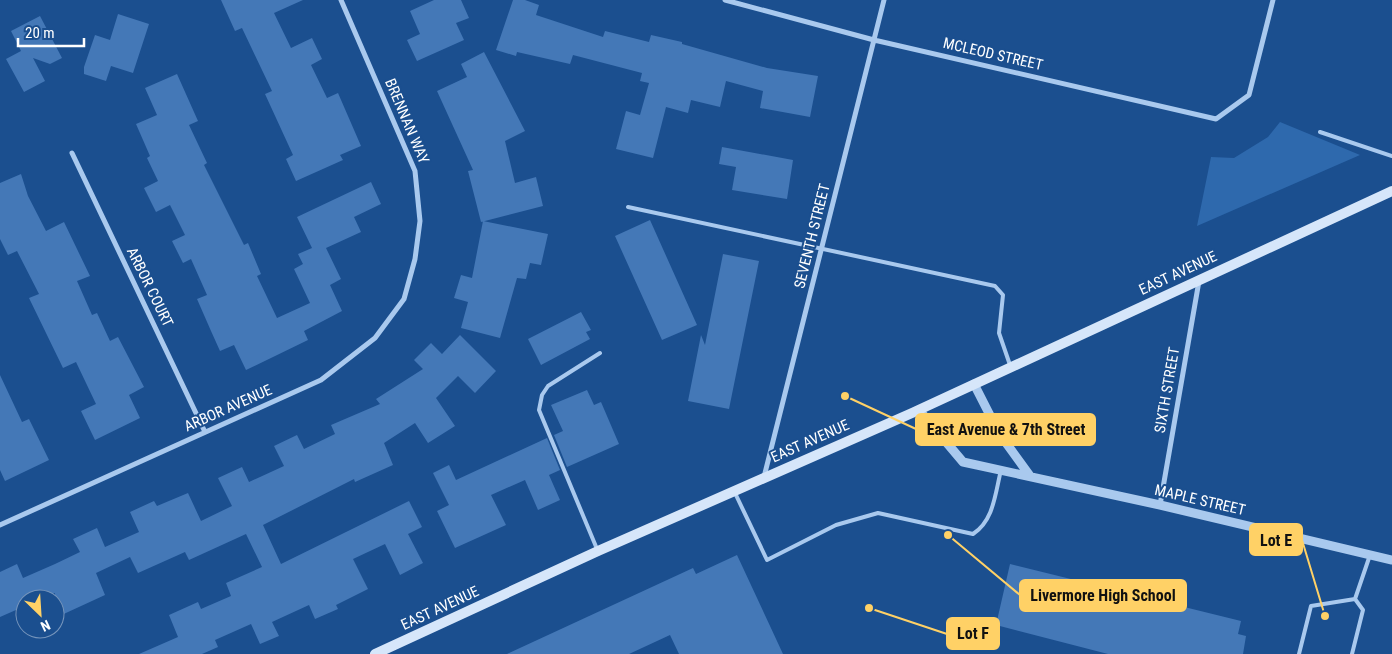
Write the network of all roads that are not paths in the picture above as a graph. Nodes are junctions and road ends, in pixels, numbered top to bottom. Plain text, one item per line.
1 (341, 0) edge
2 (725, 0) edge
3 (884, 0) edge
4 (1273, 0) edge
5 (874, 40) junction
6 (1320, 132) dead end
7 (72, 153) dead end
8 (1392, 156) edge
9 (1392, 191) edge
10 (628, 207) dead end
11 (822, 248) junction
12 (415, 259) joint
13 (1199, 280) junction
14 (600, 353) dead end
15 (1010, 367) junction
16 (974, 384) junction
17 (919, 410) junction
18 (205, 432) junction
19 (1001, 470) junction
20 (1030, 476) junction
21 (764, 478) junction
22 (734, 491) junction
23 (1160, 505) junction
24 (0, 525) edge
25 (598, 552) junction
26 (1370, 555) junction
27 (1392, 560) edge
28 (1355, 598) junction
29 (375, 654) edge
30 (1299, 654) edge
31 (1352, 654) edge

1 - 12 street, BRENNAN WAY
2 - 5 street, MCLEOD STREET
3 - 5 street, SEVENTH STREET
4 - 5 street, MCLEOD STREET
5 - 11 street, SEVENTH STREET
6 - 8 lane
7 - 18 street, ARBOR COURT
9 - 13 main road, EAST AVENUE
10 - 11 lane
11 - 15 lane
11 - 21 street, SEVENTH STREET
12 - 18 street, ARBOR AVENUE
13 - 15 main road, EAST AVENUE
13 - 23 street, SIXTH STREET
14 - 25 lane
15 - 16 main road, EAST AVENUE
16 - 17 main road, EAST AVENUE
16 - 20 street
17 - 19 street, MAPLE STREET
17 - 21 main road, EAST AVENUE
18 - 24 street, ARBOR AVENUE
19 - 20 street, MAPLE STREET
19 - 22 lane
20 - 23 street, MAPLE STREET
21 - 22 main road, EAST AVENUE
22 - 25 main road, EAST AVENUE
23 - 26 street, MAPLE STREET
25 - 29 main road, EAST AVENUE
26 - 27 street, MAPLE STREET
26 - 28 lane
28 - 30 lane
28 - 31 lane

